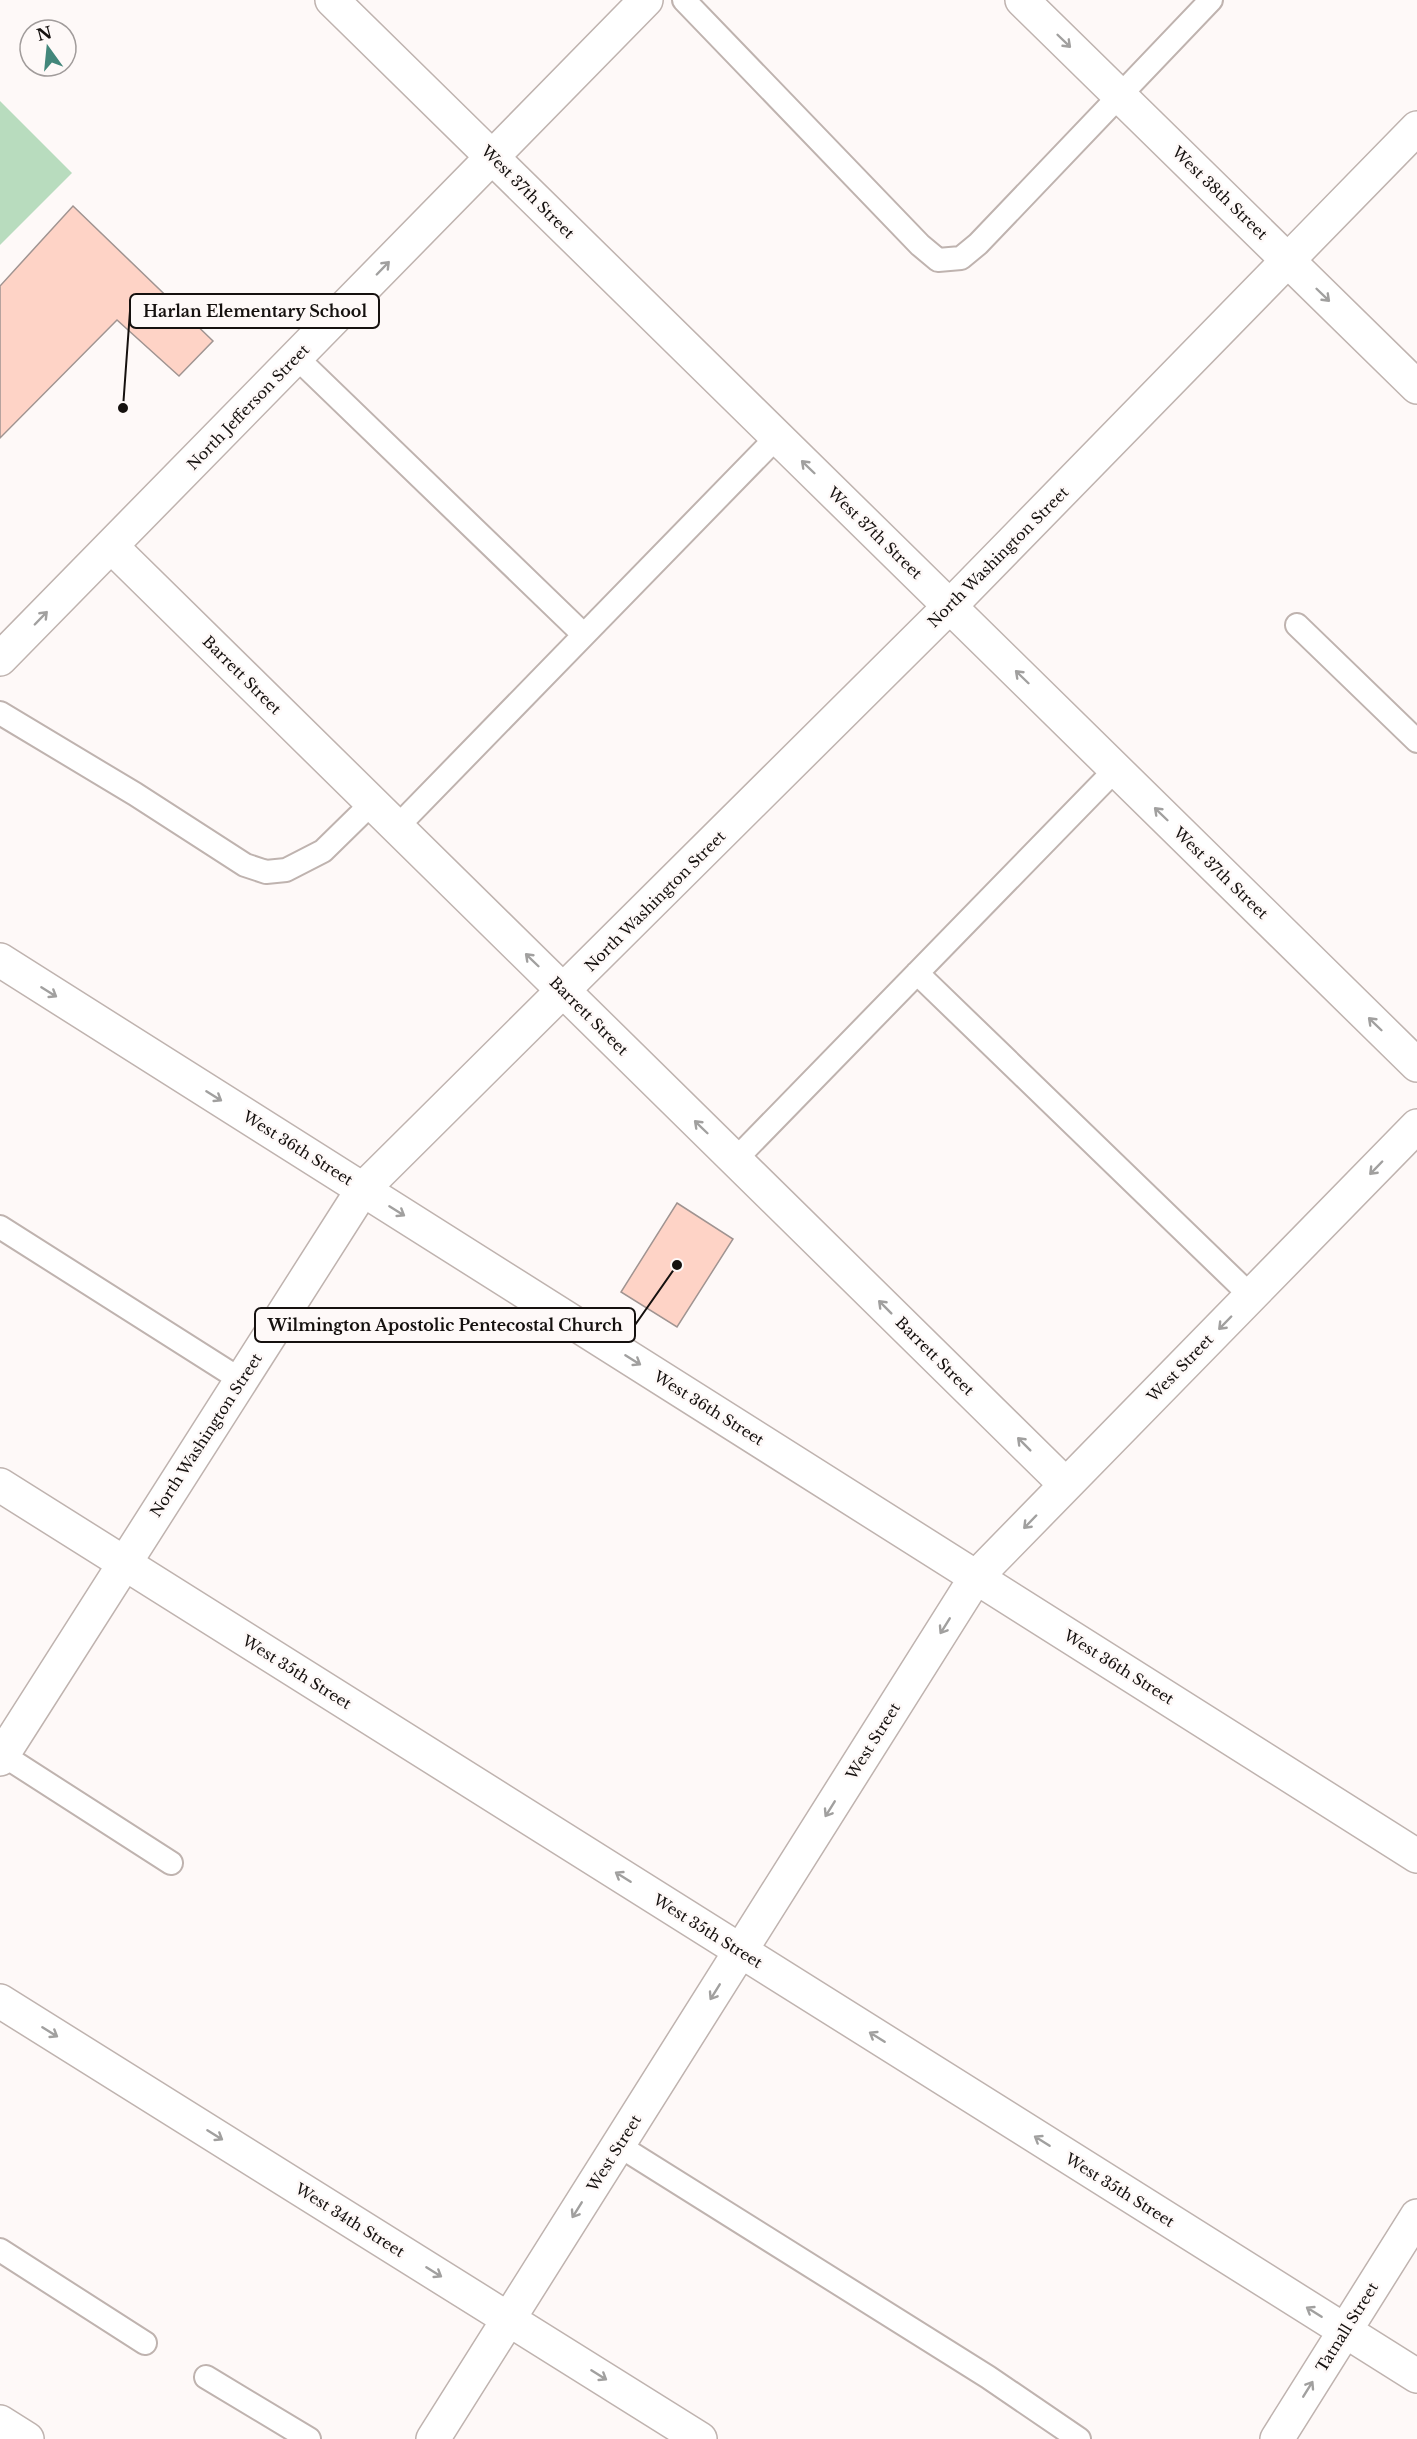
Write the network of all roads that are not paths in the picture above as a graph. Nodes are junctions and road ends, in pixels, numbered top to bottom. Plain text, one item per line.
1 (332, 0) edge
2 (646, 0) edge
3 (684, 0) edge
4 (1022, 0) edge
5 (1211, 0) edge
6 (1120, 96) junction
7 (1417, 128) edge
8 (492, 157) junction
9 (1288, 261) junction
10 (296, 357) junction
11 (1417, 387) edge
12 (777, 437) junction
13 (111, 546) junction
14 (950, 606) junction
15 (1297, 625) dead end
16 (584, 635) junction
17 (0, 659) edge
18 (0, 713) edge
19 (1417, 741) edge
20 (1116, 769) junction
21 (372, 803) junction
22 (397, 827) junction
23 (0, 960) edge
24 (917, 973) junction
25 (565, 992) junction
26 (1417, 1065) edge
27 (1417, 1126) edge
28 (735, 1160) junction
29 (363, 1189) junction
30 (0, 1227) edge
31 (1251, 1296) junction
32 (241, 1380) junction
33 (0, 1485) edge
34 (1066, 1485) junction
35 (124, 1564) junction
36 (976, 1577) junction
37 (1, 1757) edge
38 (1417, 1856) edge
39 (171, 1863) dead end
40 (740, 1951) junction
41 (0, 2001) edge
42 (618, 2145) junction
43 (1417, 2216) edge
44 (0, 2250) edge
45 (508, 2319) junction
46 (1345, 2331) junction
47 (145, 2343) dead end
48 (1417, 2376) edge
49 (206, 2377) dead end
50 (0, 2422) edge
51 (27, 2439) edge
52 (309, 2439) edge
53 (433, 2439) edge
54 (700, 2439) edge
55 (1078, 2439) edge
56 (1277, 2439) edge

1 - 8 street, West 37th Street
2 - 8 street, North Jefferson Street
3 - 6 lane
4 -> 6 street, West 38th Street
5 - 6 lane
6 - 9 street, West 38th Street
7 - 9 street, North Washington Street
10 -> 8 street, North Jefferson Street
8 - 12 street, West 37th Street
9 -> 11 street, West 38th Street
9 - 14 street, North Washington Street
10 - 13 street, North Jefferson Street
10 - 16 lane
14 -> 12 street, West 37th Street
12 - 16 lane
17 -> 13 street, North Jefferson Street
13 - 21 street, Barrett Street
20 -> 14 street, West 37th Street
14 - 25 street, North Washington Street
15 - 19 lane
16 - 22 lane
18 - 21 lane
20 - 24 lane
26 -> 20 street, West 37th Street
21 - 22 street, Barrett Street
25 -> 22 street, Barrett Street
23 -> 29 street, West 36th Street
24 - 28 lane
24 - 31 lane
28 -> 25 street, Barrett Street
25 - 29 street, North Washington Street
27 -> 31 street, West Street
34 -> 28 street, Barrett Street
29 - 32 street, North Washington Street
29 -> 36 street, West 36th Street
30 - 32 lane
31 -> 34 street, West Street
32 - 35 street, North Washington Street
33 - 35 street, West 35th Street
34 -> 36 street, West Street
35 - 37 street, North Washington Street
40 -> 35 street, West 35th Street
36 - 38 street, West 36th Street
36 -> 40 street, West Street
37 - 39 lane
40 -> 42 street, West Street
46 -> 40 street, West 35th Street
41 -> 45 street, West 34th Street
42 -> 45 street, West Street
42 - 55 lane
43 - 46 street, Tatnall Street
44 - 47 lane
45 - 53 street, West Street
45 -> 54 street, West 34th Street
46 - 48 street, West 35th Street
56 -> 46 street, Tatnall Street
49 - 52 lane
50 - 51 street

